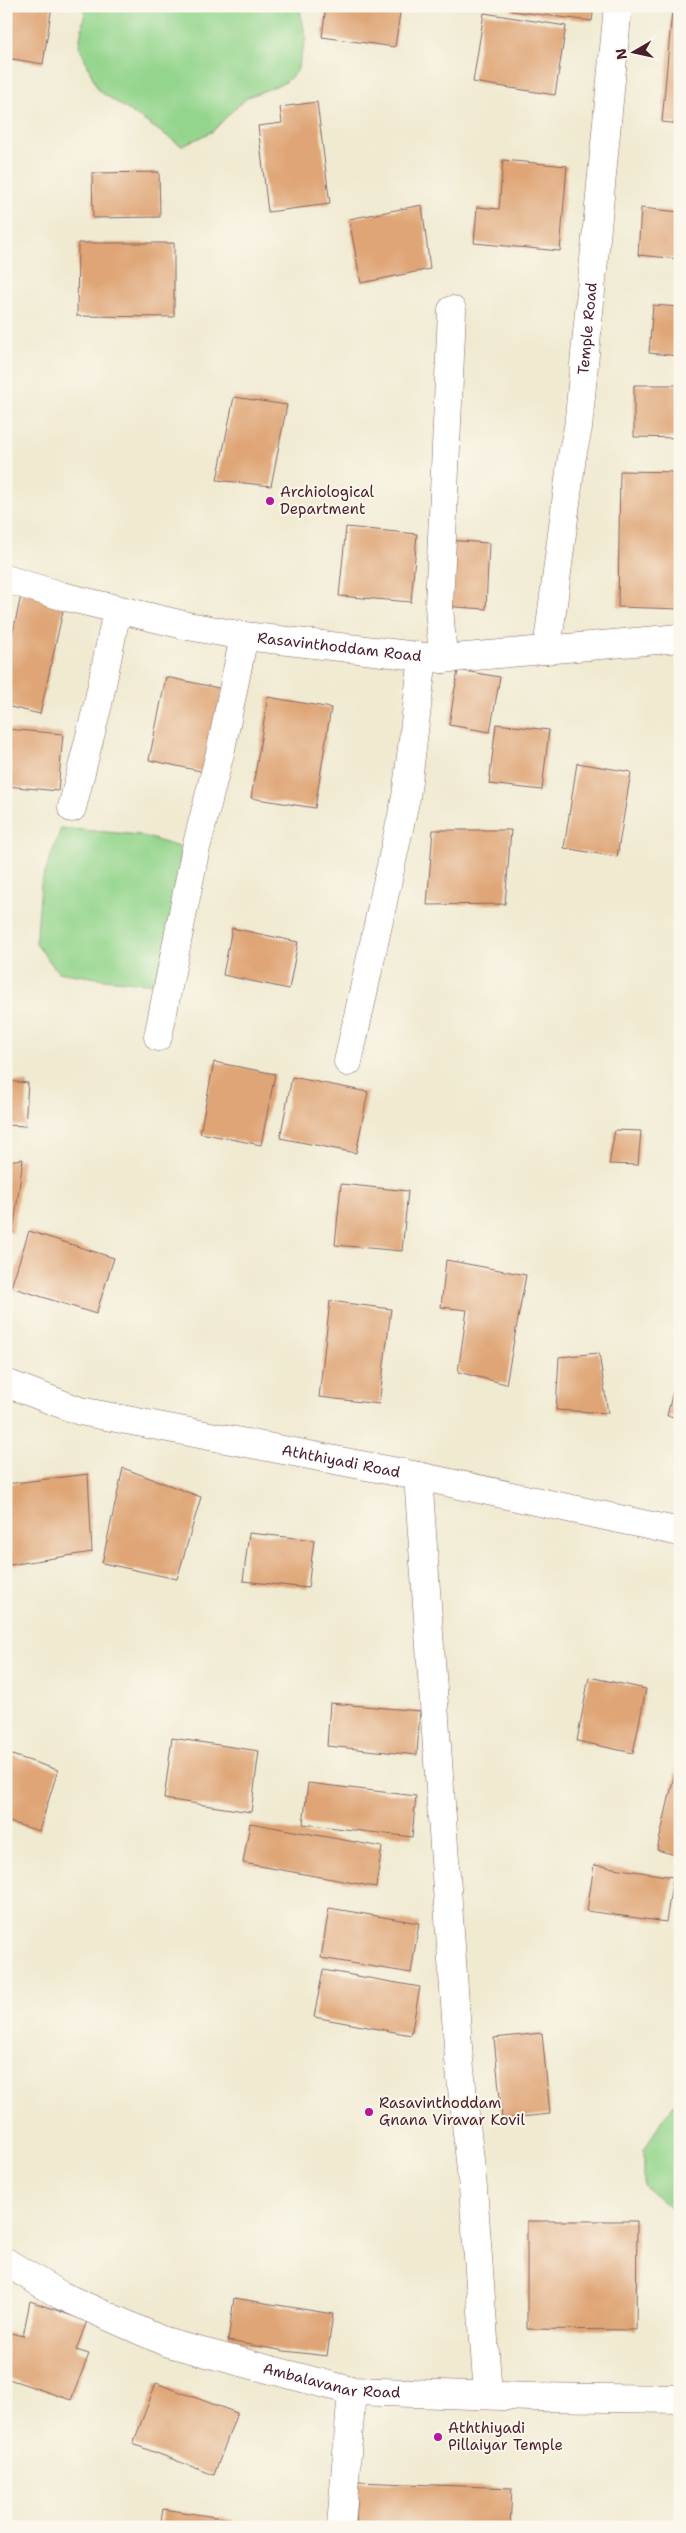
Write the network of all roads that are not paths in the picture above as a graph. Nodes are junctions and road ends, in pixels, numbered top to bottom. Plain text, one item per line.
1 (618, 6) edge
2 (452, 310) dead end
3 (6, 579) edge
4 (117, 610) junction
5 (244, 636) junction
6 (680, 638) edge
7 (547, 650) junction
8 (433, 658) junction
9 (72, 808) dead end
10 (158, 1037) dead end
11 (348, 1062) dead end
12 (6, 1383) edge
13 (418, 1476) junction
14 (680, 1532) edge
15 (6, 2262) edge
16 (352, 2391) junction
17 (488, 2394) junction
18 (680, 2399) edge
19 (341, 2527) edge

1 - 7 street, Temple Road
2 - 8 street
3 - 4 street, Rasavinthoddam Road
4 - 5 street, Rasavinthoddam Road
4 - 9 street
5 - 8 street, Rasavinthoddam Road
5 - 10 street
6 - 7 street, Rasavinthoddam Road
7 - 8 street, Rasavinthoddam Road
8 - 11 street
12 - 13 street, Aththiyadi Road
13 - 14 street, Aththiyadi Road
13 - 17 street
15 - 16 street, Ambalavanar Road
16 - 17 street, Ambalavanar Road
16 - 19 street
17 - 18 street, Ambalavanar Road

